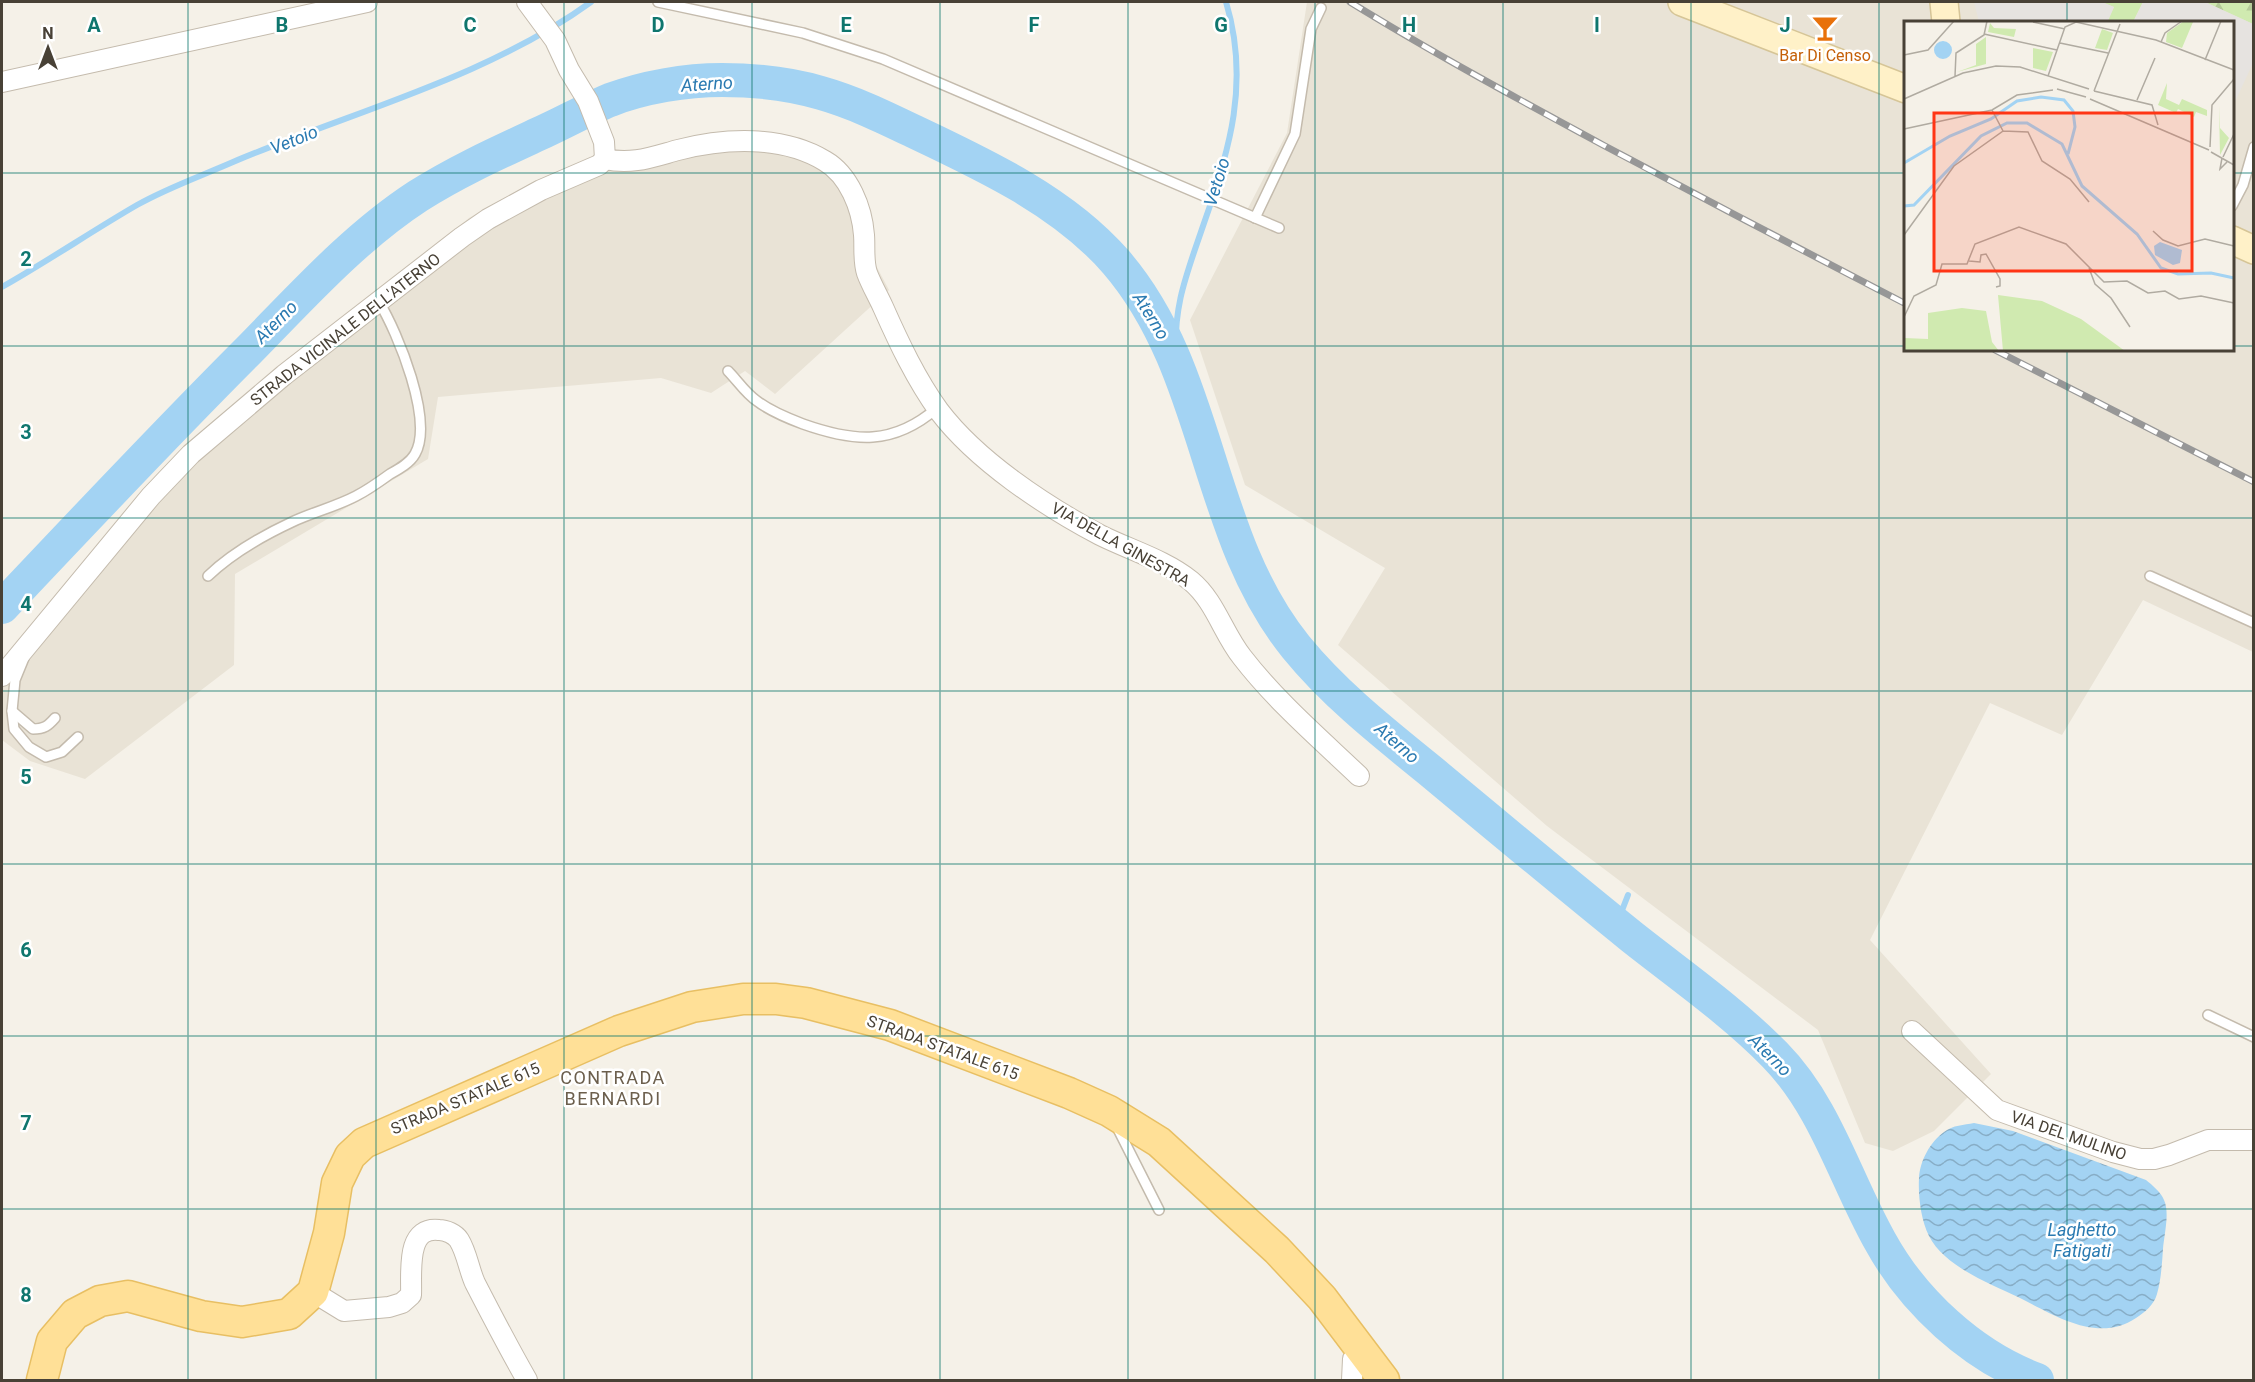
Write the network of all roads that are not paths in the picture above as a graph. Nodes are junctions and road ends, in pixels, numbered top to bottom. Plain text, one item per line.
1 (367, 2) edge
2 (658, 2) edge
3 (1682, 2) edge
4 (1944, 2) edge
5 (529, 4) edge
6 (1321, 8) dead end
7 (1946, 21) edge
8 (2, 82) edge
9 (1904, 88) edge
10 (2253, 147) edge
11 (605, 159) junction
12 (2251, 167) edge
13 (2234, 202) edge
14 (1255, 218) junction
15 (1279, 228) dead end
16 (2234, 241) edge
17 (2253, 250) edge
18 (380, 302) junction
19 (728, 371) dead end
20 (938, 408) junction
21 (208, 576) dead end
22 (2150, 576) dead end
23 (2253, 623) edge
24 (28, 644) junction
25 (2, 676) edge
26 (12, 711) junction
27 (55, 718) dead end
28 (78, 737) dead end
29 (1359, 776) dead end
30 (2208, 1016) dead end
31 (1912, 1030) dead end
32 (2253, 1037) edge
33 (1109, 1110) junction
34 (2253, 1140) edge
35 (1159, 1210) dead end
36 (313, 1292) junction
37 (1362, 1350) junction
38 (42, 1380) edge
39 (527, 1380) edge
40 (1352, 1380) edge
41 (1384, 1380) edge

1 - 8 street
2 - 14 lane
3 - 9 street
4 - 7 street
5 - 11 street
6 - 14 lane
10 - 12 lane
11 - 18 street, STRADA VICINALE DELL'ATERNO
11 - 20 street, VIA DELLA GINESTRA
12 - 13 lane
14 - 15 lane
16 - 17 street
18 - 21 lane
18 - 24 street, STRADA VICINALE DELL'ATERNO
19 - 20 lane
20 - 29 street, VIA DELLA GINESTRA
22 - 23 lane
24 - 25 street, STRADA VICINALE DELL'ATERNO
24 - 26 lane
26 - 27 lane
26 - 28 lane
30 - 32 lane
31 - 34 street, VIA DEL MULINO
33 - 35 lane
33 - 36 main road, STRADA STATALE 615
33 - 37 main road, STRADA STATALE 615
36 - 38 main road
36 - 39 street
37 - 40 street
37 - 41 main road, STRADA STATALE 615

